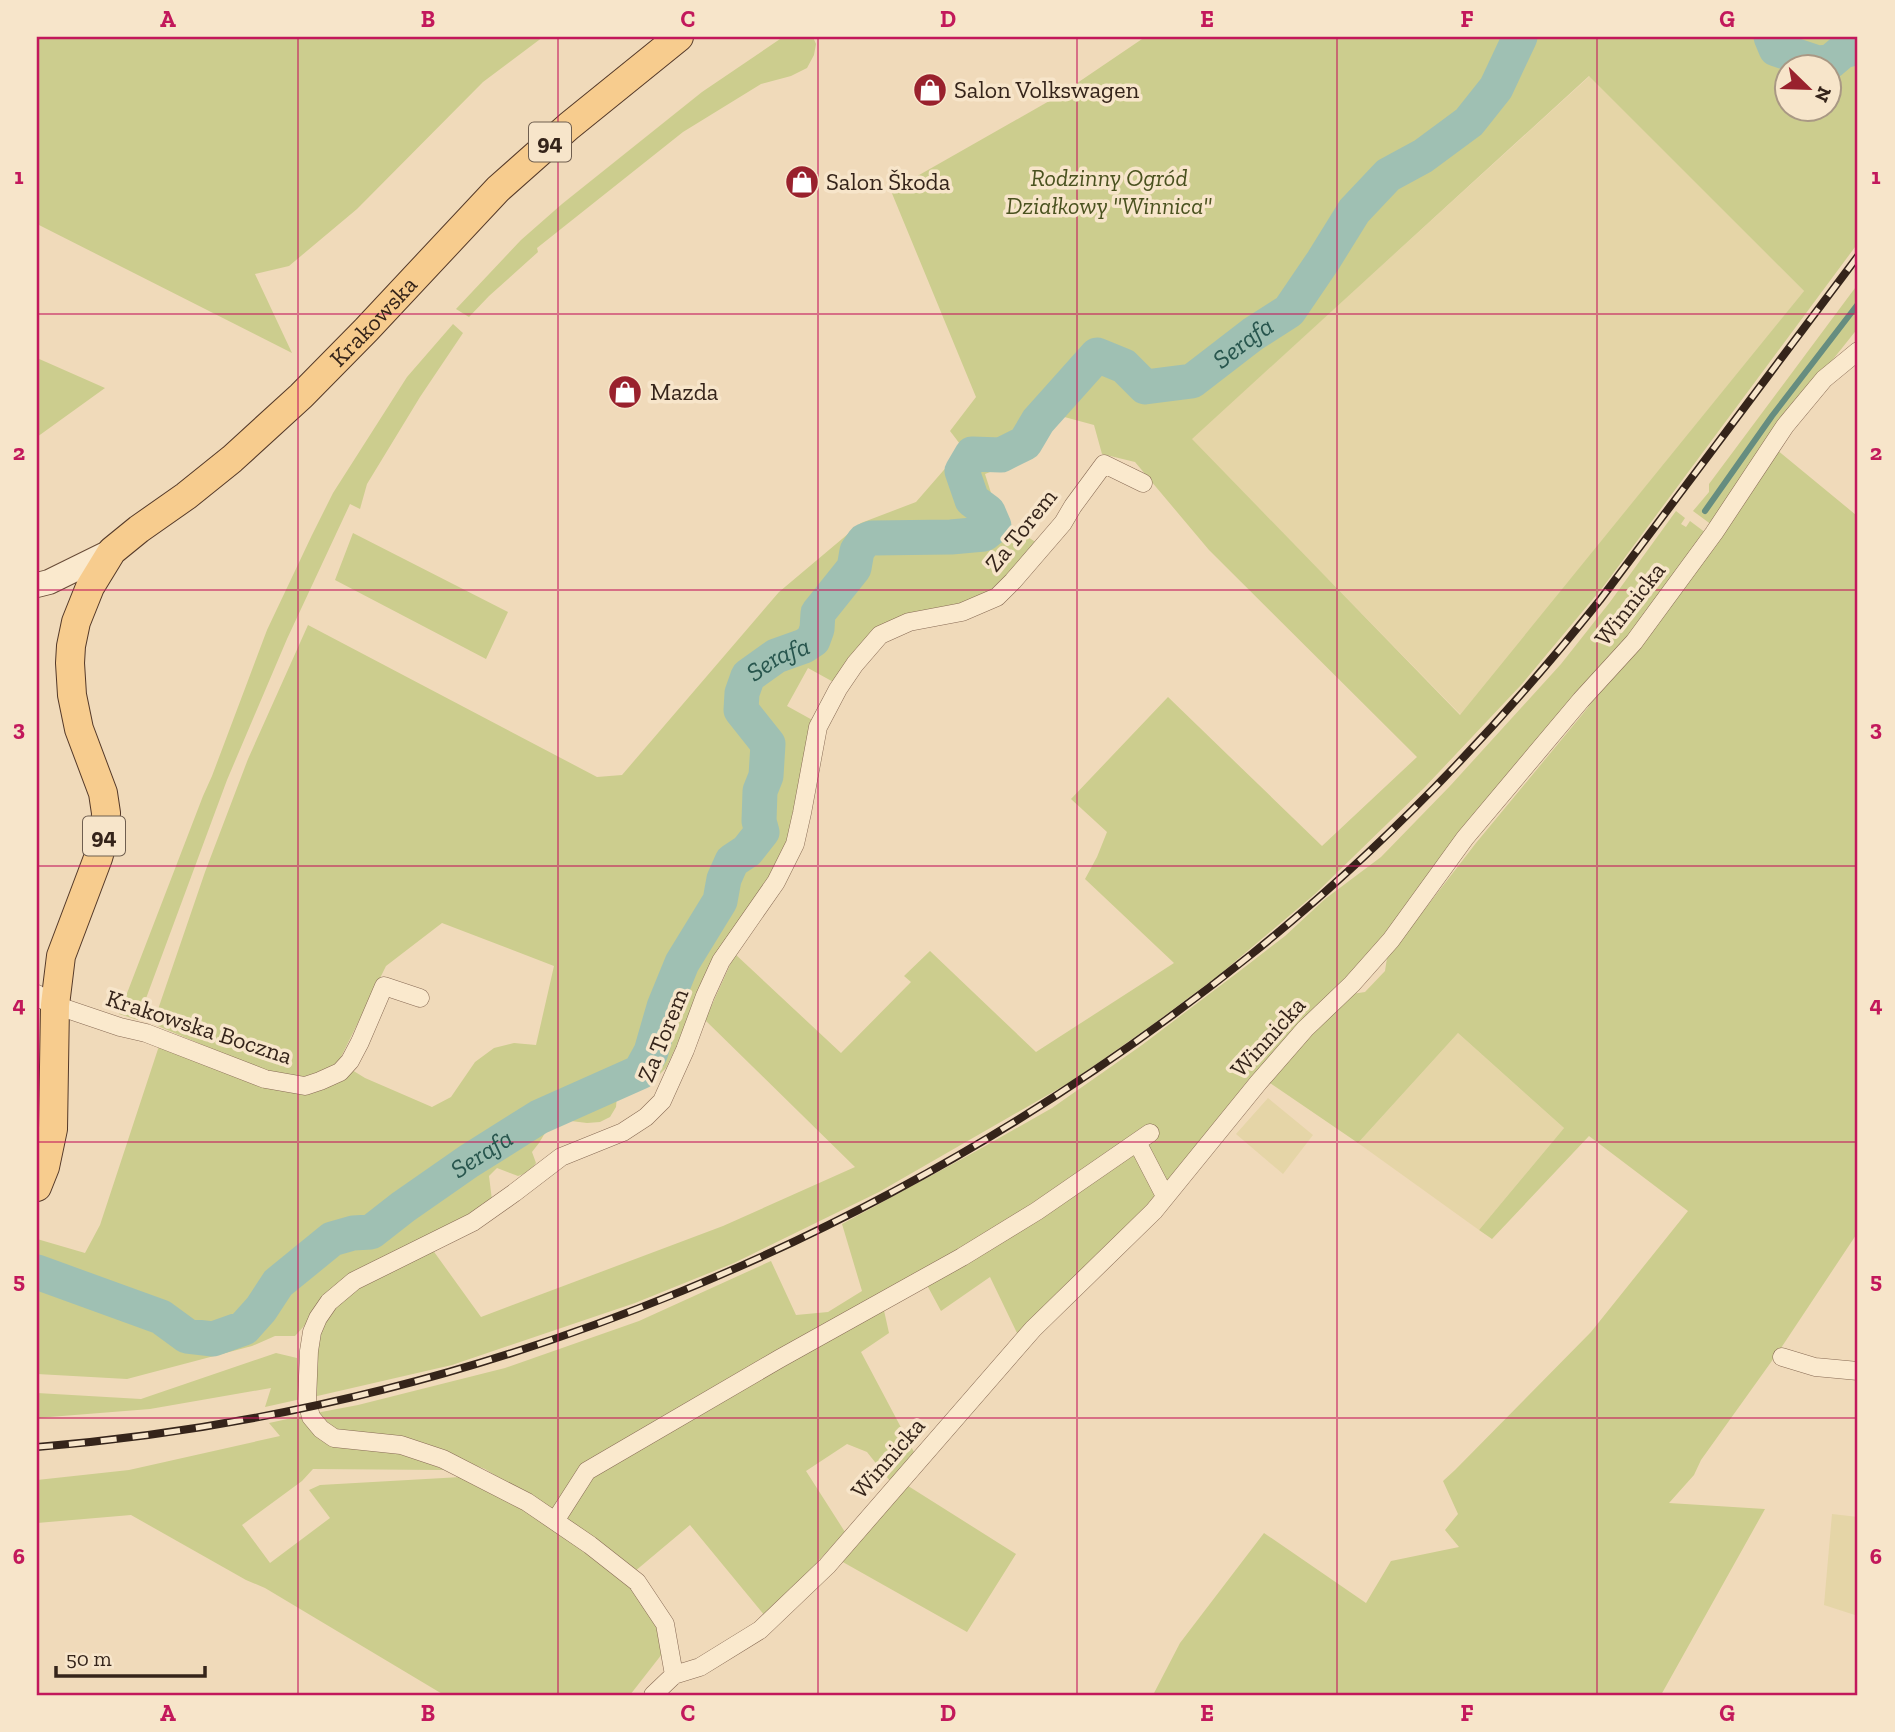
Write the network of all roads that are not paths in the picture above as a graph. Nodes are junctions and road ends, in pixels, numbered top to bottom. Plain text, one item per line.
1 (679, 37) edge
2 (1858, 351) edge
3 (1143, 483) dead end
4 (112, 551) junction
5 (41, 587) edge
6 (420, 998) dead end
7 (46, 1000) edge
8 (37, 1187) edge
9 (1166, 1196) junction
10 (1782, 1357) dead end
11 (1858, 1371) edge
12 (555, 1521) junction
13 (674, 1675) junction
14 (653, 1695) edge

1 - 4 main road, Krakowska / 94
2 - 9 street, Winnicka
3 - 12 street, Za Torem
4 - 5 main road, Krakowska
4 - 7 main road, 94
6 - 7 street, Krakowska Boczna
7 - 8 main road, 94
9 - 12 street
9 - 13 street, Winnicka
10 - 11 street
12 - 13 street, Za Torem
13 - 14 street, Winnicka

